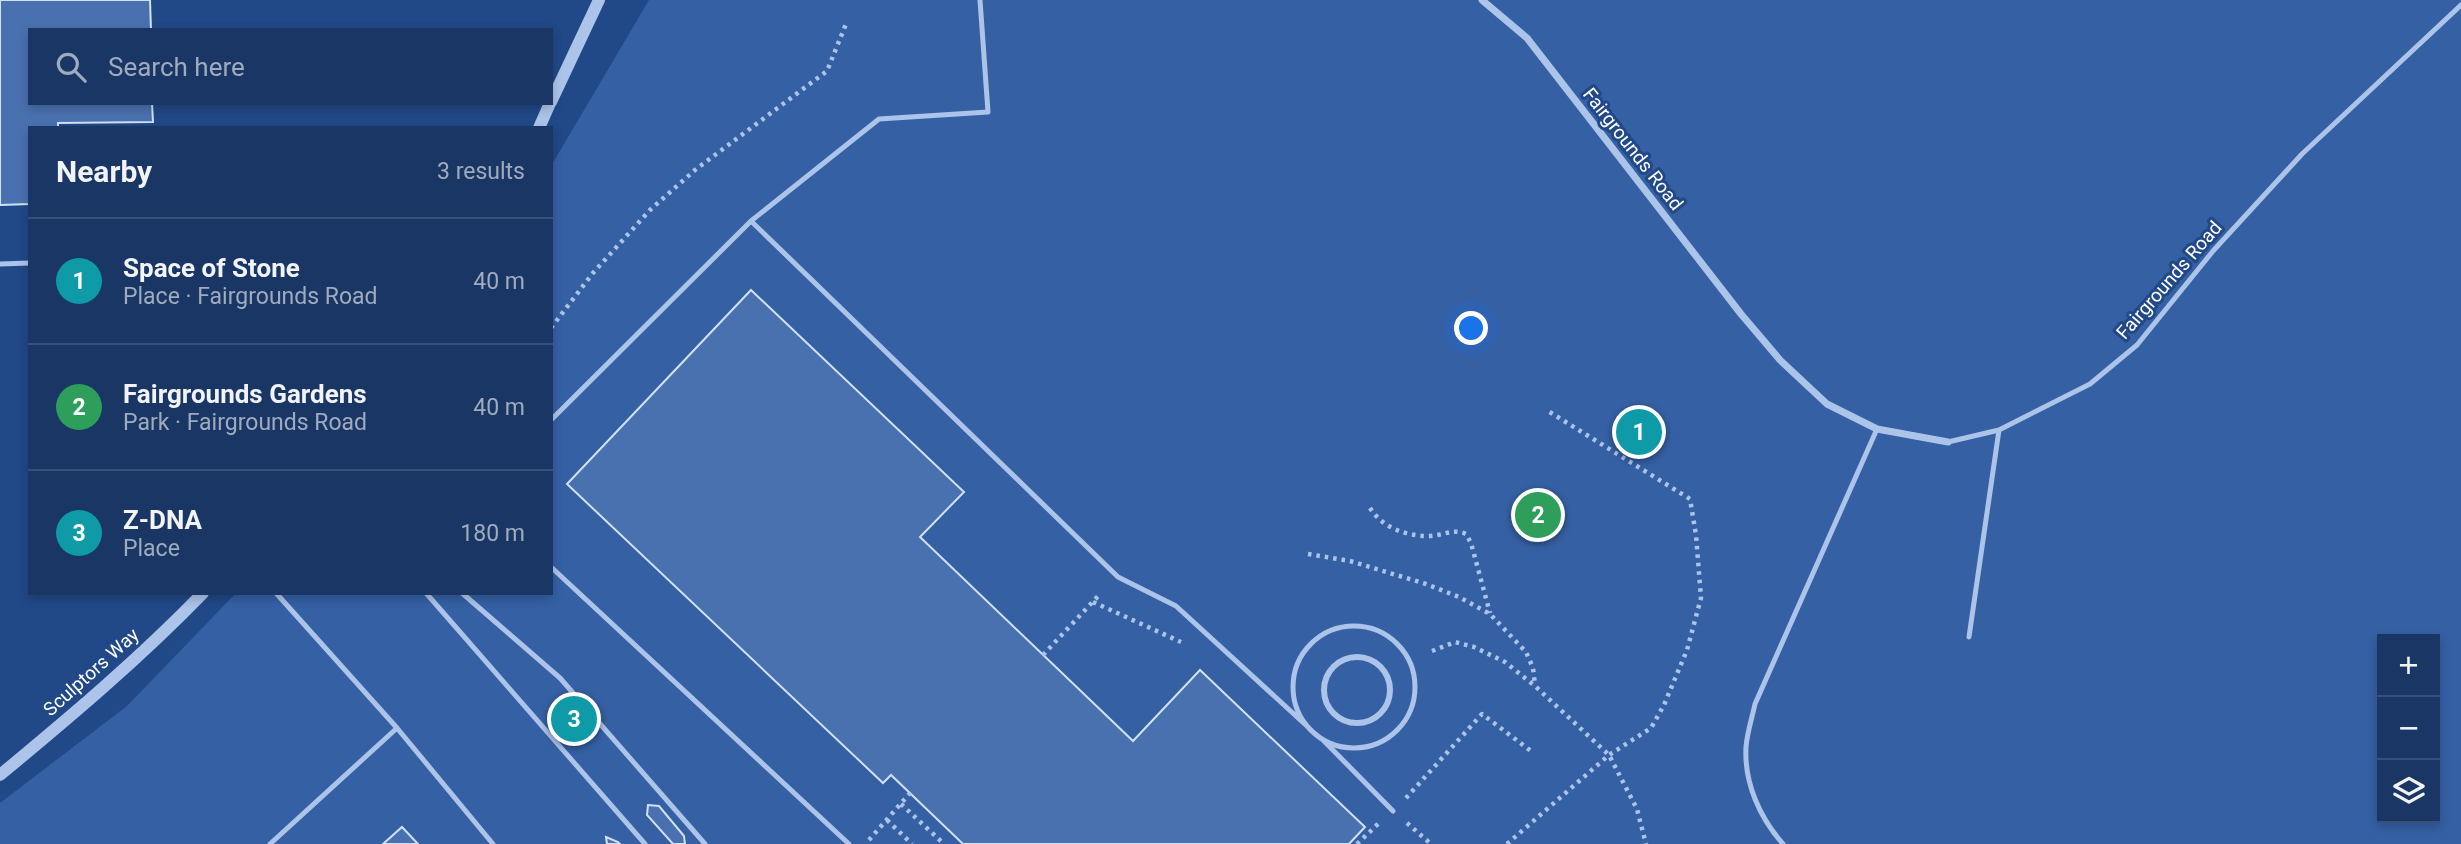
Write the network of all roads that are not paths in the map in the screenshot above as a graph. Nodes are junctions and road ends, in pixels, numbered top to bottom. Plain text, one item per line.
1 (599, 0) edge
2 (980, 0) edge
3 (1482, 0) edge
4 (2461, 5) edge
5 (553, 98) edge
6 (550, 105) edge
7 (540, 126) edge
8 (751, 221) junction
9 (28, 263) edge
10 (0, 264) edge
11 (553, 418) edge
12 (1877, 429) junction
13 (2000, 430) junction
14 (1948, 442) joint
15 (553, 569) edge
16 (201, 595) edge
17 (278, 595) edge
18 (428, 595) edge
19 (464, 595) edge
20 (1969, 638) dead end
21 (1340, 719) joint
22 (1308, 727) junction
23 (397, 728) junction
24 (1316, 733) junction
25 (0, 775) edge
26 (1393, 811) road end
27 (270, 844) edge
28 (493, 844) edge
29 (645, 844) edge
30 (705, 844) edge
31 (849, 844) edge
32 (1783, 844) edge

1 - 5 street
2 - 8 lane
3 - 12 street, Fairgrounds Road
4 - 13 lane, Fairgrounds Road
6 - 7 street
8 - 11 lane
8 - 22 lane
9 - 10 lane
12 - 14 street, Fairgrounds Road
12 - 32 lane
13 - 14 lane, Fairgrounds Road
13 - 20 lane
15 - 31 lane
16 - 25 street, Sculptors Way
17 - 23 lane
18 - 29 lane
19 - 30 lane
21 - 21 street
22 - 24 lane
22 - 24 lane
23 - 27 lane
23 - 28 lane
24 - 26 lane

